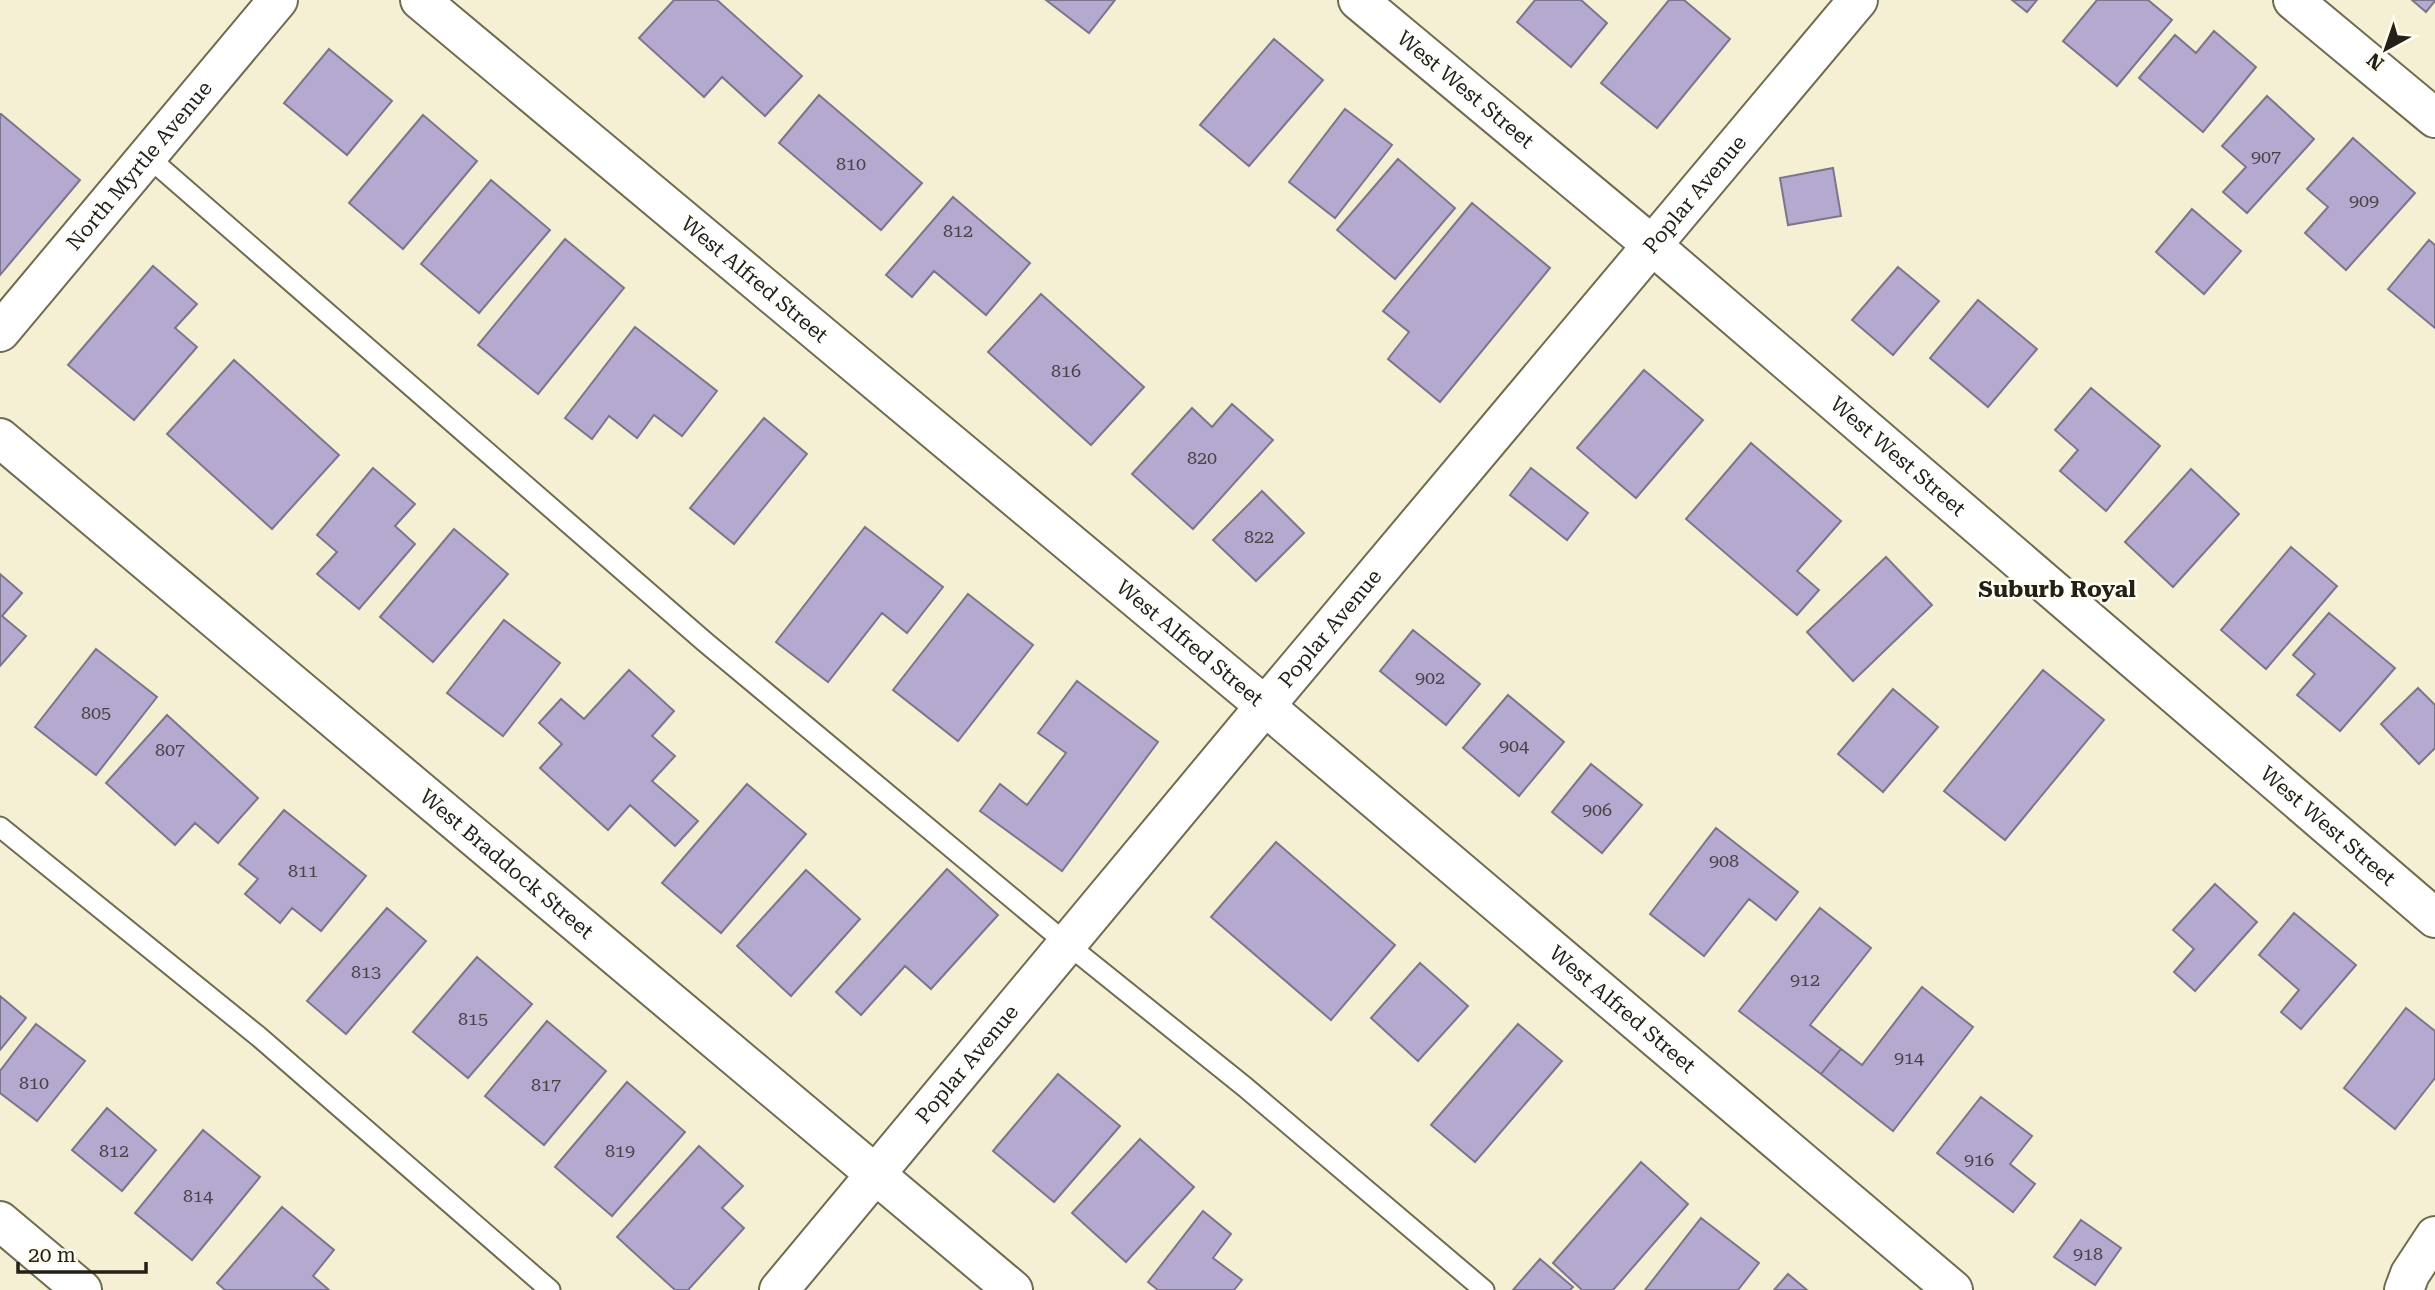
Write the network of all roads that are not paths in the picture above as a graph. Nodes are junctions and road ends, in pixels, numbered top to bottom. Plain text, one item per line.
1 (278, 0) edge
2 (420, 0) edge
3 (1358, 0) edge
4 (1858, 0) edge
5 (2293, 0) edge
6 (2435, 118) edge
7 (147, 156) junction
8 (1653, 246) junction
9 (0, 331) edge
10 (0, 438) edge
11 (1265, 706) junction
12 (0, 827) edge
13 (2435, 918) edge
14 (1067, 944) junction
15 (875, 1174) junction
16 (0, 1221) edge
17 (2435, 1236) edge
18 (82, 1290) edge
19 (550, 1290) edge
20 (779, 1290) edge
21 (1013, 1290) edge
22 (1484, 1290) edge
23 (1953, 1290) edge
24 (2404, 1290) edge

1 - 7 street, North Myrtle Avenue
2 - 11 street, West Alfred Street
3 - 8 street, West West Street
4 - 8 street, Poplar Avenue
5 - 6 street
7 - 9 street, North Myrtle Avenue
7 - 14 lane
8 - 11 street, Poplar Avenue
8 - 13 street, West West Street
10 - 15 street, West Braddock Street
11 - 14 street, Poplar Avenue
11 - 23 street, West Alfred Street
12 - 19 lane
14 - 15 street, Poplar Avenue
14 - 22 lane
15 - 20 street, Poplar Avenue
15 - 21 street, West Braddock Street
16 - 18 street
17 - 24 street

